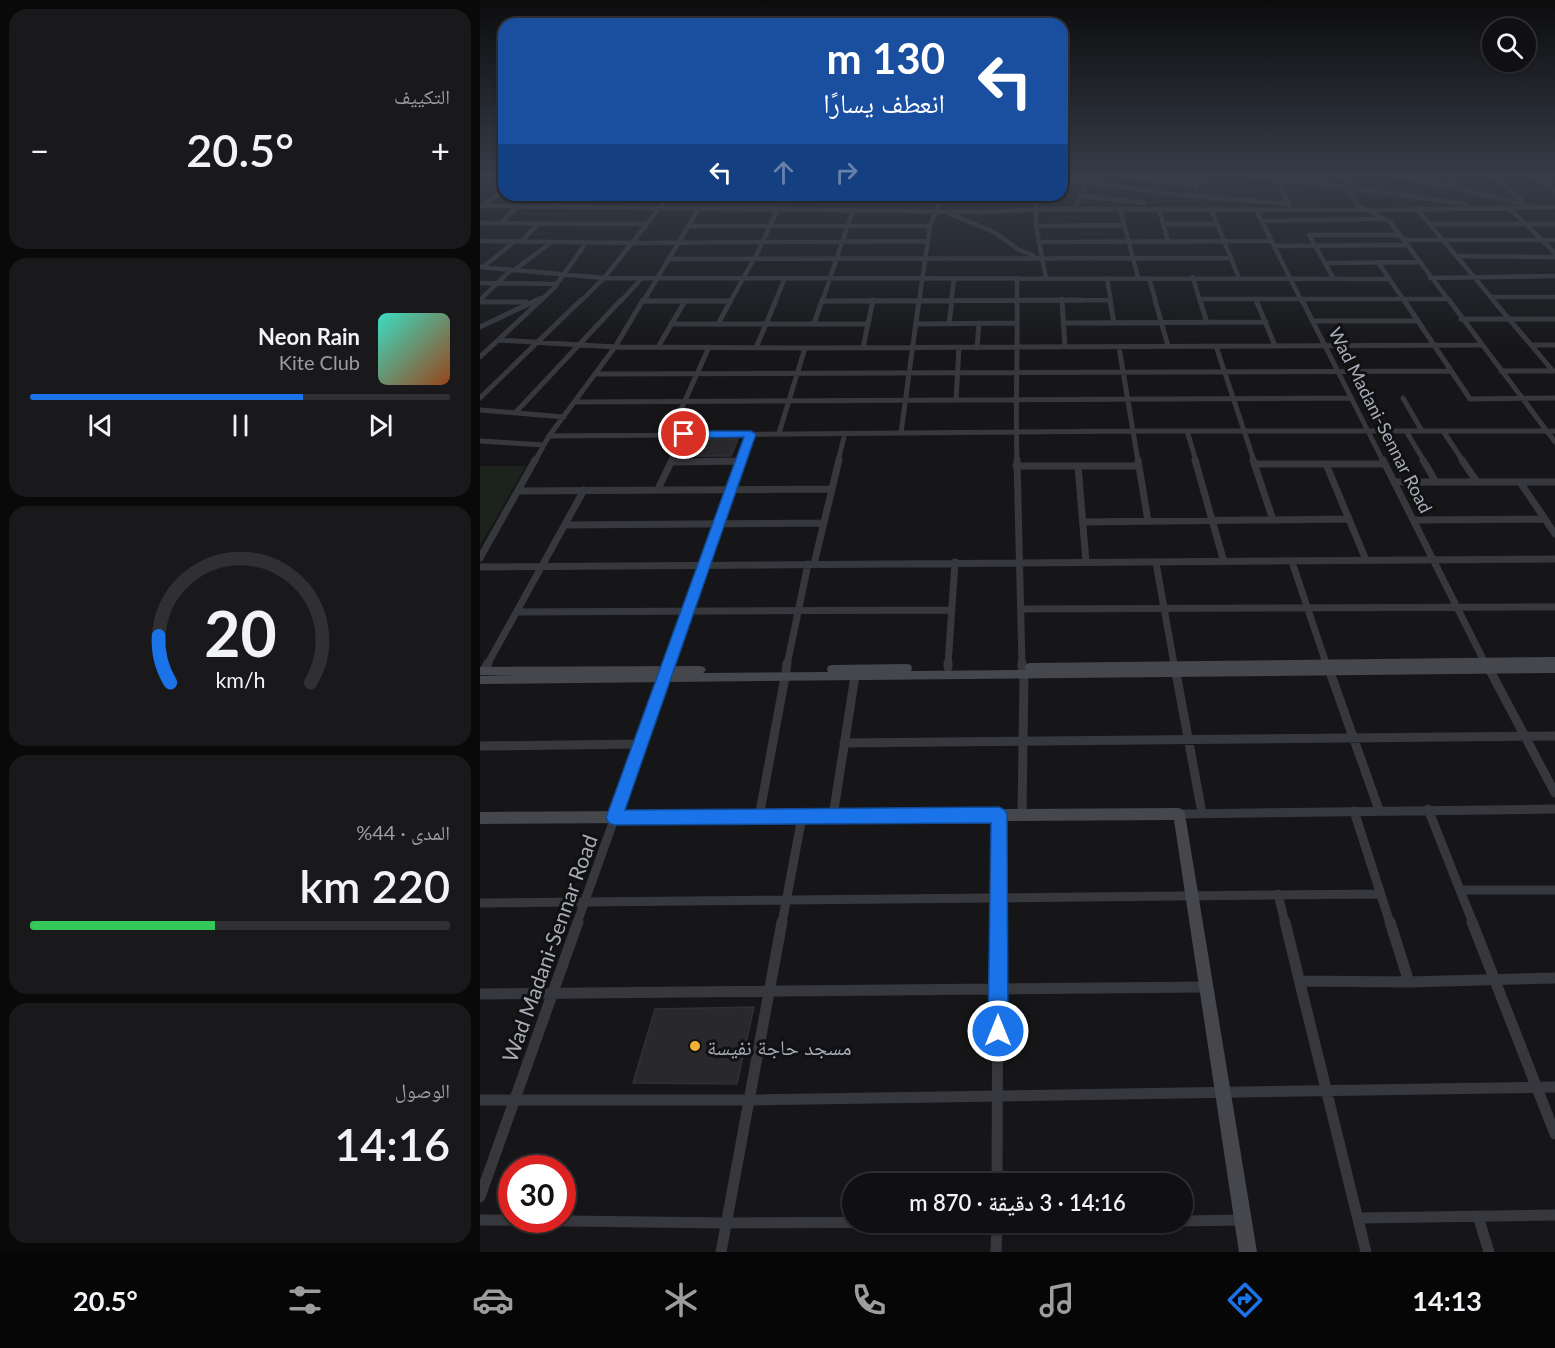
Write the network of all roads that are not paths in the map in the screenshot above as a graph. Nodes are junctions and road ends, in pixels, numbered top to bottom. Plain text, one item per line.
1 (529, 233) edge
2 (639, 233) edge
3 (685, 233) edge
4 (767, 233) edge
5 (846, 233) edge
6 (929, 233) edge
7 (996, 233) edge
8 (1037, 233) edge
9 (1126, 233) edge
10 (1166, 233) edge
11 (1221, 233) edge
12 (1268, 233) edge
13 (1437, 233) edge
14 (1535, 233) edge
15 (1399, 234) joint
16 (1443, 240) junction
17 (1542, 240) junction
18 (1555, 240) edge
19 (480, 241) edge
20 (843, 241) junction
21 (927, 241) junction
22 (1168, 241) junction
23 (1224, 241) junction
24 (514, 242) junction
25 (521, 242) junction
26 (552, 242) junction
27 (763, 242) junction
28 (1038, 242) junction
29 (1128, 242) junction
30 (1404, 242) junction
31 (586, 243) junction
32 (632, 243) junction
33 (679, 243) junction
34 (1273, 243) junction
35 (1315, 246) junction
36 (1555, 255) edge
37 (1456, 256) junction
38 (924, 258) junction
39 (1042, 258) junction
40 (1231, 258) junction
41 (669, 259) junction
42 (838, 259) junction
43 (1133, 259) junction
44 (754, 260) junction
45 (1378, 262) junction
46 (1419, 262) junction
47 (1324, 263) junction
48 (481, 267) edge
49 (512, 270) junction
50 (563, 274) junction
51 (1555, 276) edge
52 (1138, 277) junction
53 (1193, 277) junction
54 (1474, 277) junction
55 (604, 278) junction
56 (642, 278) junction
57 (657, 278) junction
58 (1017, 278) junction
59 (1046, 278) junction
60 (1107, 278) junction
61 (1149, 278) junction
62 (1239, 278) junction
63 (1290, 278) junction
64 (1430, 278) junction
65 (742, 279) junction
66 (829, 279) junction
67 (922, 279) junction
68 (954, 279) junction
69 (1334, 279) junction
70 (1389, 279) junction
71 (784, 280) junction
72 (480, 283) edge
73 (497, 283) junction
74 (557, 284) junction
75 (545, 296) junction
76 (1490, 297) junction
77 (1555, 297) edge
78 (1017, 299) junction
79 (1062, 299) junction
80 (1199, 299) junction
81 (1256, 299) junction
82 (1300, 299) junction
83 (1402, 299) junction
84 (1445, 299) junction
85 (873, 300) junction
86 (919, 300) junction
87 (951, 300) junction
88 (1110, 300) junction
89 (480, 301) edge
90 (643, 301) junction
91 (685, 301) junction
92 (731, 301) junction
93 (822, 301) junction
94 (529, 302) junction
95 (1461, 319) junction
96 (1509, 319) junction
97 (1555, 319) edge
98 (1312, 321) junction
99 (1416, 321) junction
100 (1207, 322) junction
101 (1266, 322) junction
102 (979, 323) junction
103 (1017, 323) junction
104 (1063, 323) junction
105 (1114, 323) junction
106 (1162, 323) junction
107 (671, 324) junction
108 (718, 324) junction
109 (766, 324) junction
110 (814, 324) junction
111 (867, 324) junction
112 (916, 324) junction
113 (949, 324) junction
114 (480, 325) edge
115 (499, 340) junction
116 (536, 343) junction
117 (578, 345) junction
118 (1434, 345) junction
119 (1481, 345) junction
120 (1531, 345) junction
121 (1555, 345) edge
122 (1168, 346) junction
123 (1216, 346) junction
124 (1275, 346) junction
125 (1325, 346) junction
126 (615, 347) junction
127 (658, 347) junction
128 (709, 347) junction
129 (1017, 347) junction
130 (1065, 347) junction
131 (1119, 347) junction
132 (756, 348) junction
133 (805, 348) junction
134 (863, 348) junction
135 (911, 348) junction
136 (959, 348) junction
137 (977, 348) junction
138 (480, 357) edge
139 (1224, 371) junction
140 (1338, 371) junction
141 (1451, 371) junction
142 (1501, 371) junction
143 (1554, 371) edge
144 (908, 372) junction
145 (958, 372) junction
146 (1018, 372) junction
147 (1123, 372) junction
148 (797, 373) junction
149 (697, 374) junction
150 (596, 375) junction
151 (480, 398) edge
152 (1351, 398) junction
153 (1403, 398) dead end
154 (1521, 398) junction
155 (1555, 398) edge
156 (1128, 399) junction
157 (1233, 399) junction
158 (906, 400) junction
159 (956, 400) junction
160 (1015, 400) junction
161 (684, 401) junction
162 (788, 401) junction
163 (575, 402) junction
164 (480, 410) edge
165 (516, 412) junction
166 (564, 417) junction
167 (1133, 431) junction
168 (1187, 431) junction
169 (1244, 431) junction
170 (1406, 431) junction
171 (1422, 431) junction
172 (1443, 431) junction
173 (1546, 431) junction
174 (1555, 431) edge
175 (1016, 432) junction
176 (1368, 432) junction
177 (779, 433) junction
178 (845, 433) junction
179 (901, 433) junction
180 (670, 434) junction
181 (684, 434) junction
182 (751, 434) junction
183 (549, 436) junction
184 (480, 441) edge
185 (1555, 442) edge
186 (544, 445) junction
187 (741, 461) junction
188 (671, 462) junction
189 (1255, 464) junction
190 (1326, 464) junction
191 (1385, 464) junction
192 (1016, 466) junction
193 (1078, 466) junction
194 (1138, 466) junction
195 (1394, 482) junction
196 (1436, 482) junction
197 (1477, 482) junction
198 (1520, 482) junction
199 (1555, 482) edge
200 (731, 488) junction
201 (658, 489) junction
202 (832, 489) junction
203 (584, 490) junction
204 (518, 491) junction
205 (1348, 519) junction
206 (1544, 519) junction
207 (1274, 520) junction
208 (1414, 520) junction
209 (1148, 521) junction
210 (1212, 521) junction
211 (1083, 522) junction
212 (719, 524) junction
213 (824, 524) junction
214 (565, 525) junction
215 (1555, 534) edge
216 (480, 558) edge
217 (1555, 559) edge
218 (1366, 560) junction
219 (1434, 560) junction
220 (955, 562) junction
221 (1020, 562) junction
222 (1086, 562) junction
223 (1156, 562) junction
224 (1224, 562) junction
225 (1292, 562) junction
226 (811, 564) junction
227 (704, 565) junction
228 (542, 566) junction
229 (480, 567) edge
230 (1555, 607) edge
231 (1164, 608) junction
232 (1308, 608) junction
233 (1458, 608) junction
234 (1021, 609) junction
235 (798, 610) junction
236 (952, 610) junction
237 (688, 611) junction
238 (517, 612) junction
239 (1555, 661) edge
240 (1487, 666) junction
241 (948, 667) junction
242 (1328, 668) junction
243 (1175, 669) junction
244 (1555, 669) edge
245 (1023, 671) junction
246 (785, 673) junction
247 (481, 674) edge
248 (666, 674) junction
249 (855, 676) junction
250 (1524, 736) junction
251 (1555, 736) edge
252 (1353, 739) junction
253 (1188, 740) junction
254 (844, 743) junction
255 (1023, 743) junction
256 (640, 744) junction
257 (480, 746) edge
258 (1555, 794) edge
259 (1428, 809) junction
260 (1555, 809) edge
261 (1379, 810) junction
262 (1354, 811) junction
263 (1202, 813) junction
264 (1179, 814) junction
265 (999, 815) junction
266 (1022, 815) junction
267 (833, 816) junction
268 (759, 817) junction
269 (802, 817) junction
270 (480, 818) edge
271 (614, 818) junction
272 (1461, 890) junction
273 (1555, 890) edge
274 (1278, 894) junction
275 (1381, 894) junction
276 (1192, 895) junction
277 (999, 897) junction
278 (788, 899) junction
279 (585, 901) junction
280 (480, 903) edge
281 (1555, 978) edge
282 (1496, 980) junction
283 (1300, 981) junction
284 (1409, 982) junction
285 (1206, 987) junction
286 (998, 988) junction
287 (770, 992) junction
288 (552, 993) junction
289 (480, 994) edge
290 (1555, 1087) edge
291 (1538, 1088) junction
292 (1326, 1092) junction
293 (1223, 1093) junction
294 (998, 1095) junction
295 (480, 1100) edge
296 (514, 1100) junction
297 (749, 1100) junction
298 (1555, 1134) edge
299 (997, 1173) edge
300 (480, 1197) edge
301 (1555, 1215) edge
302 (1478, 1216) junction
303 (1359, 1218) junction
304 (480, 1220) edge
305 (1193, 1221) edge
306 (1243, 1221) junction
307 (726, 1223) junction
308 (842, 1223) edge
309 (997, 1233) edge
310 (721, 1252) edge
311 (996, 1252) edge
312 (1248, 1252) edge
313 (1366, 1252) edge
314 (1489, 1252) edge

1 - 25 street
2 - 32 street
3 - 33 street
4 - 27 street
5 - 20 street
6 - 21 street
7 - 39 street
8 - 28 street
9 - 29 street
10 - 22 street
11 - 23 street
12 - 34 street, Wad Madani-Sennar Road
13 - 16 street
14 - 17 street
15 - 30 street
15 - 35 street
16 - 17 street
16 - 30 street
16 - 37 street
17 - 18 street
17 - 36 street
19 - 24 street
20 - 21 street
20 - 27 street
20 - 42 street
21 - 38 street
22 - 23 street
22 - 29 street
23 - 34 street
23 - 40 street
24 - 25 street
24 - 48 street
25 - 26 street
26 - 31 street
26 - 49 street
27 - 33 street
27 - 44 street
28 - 29 street
28 - 39 street
29 - 43 street
30 - 35 street
30 - 46 street
31 - 32 street
31 - 50 street
32 - 33 street
32 - 55 street
33 - 41 street
34 - 35 street
34 - 63 street, Wad Madani-Sennar Road
35 - 47 street
36 - 37 street
37 - 54 street
38 - 39 street
38 - 42 street
38 - 67 street
39 - 43 street
39 - 59 street
40 - 43 street
40 - 62 street
41 - 44 street
41 - 57 street
42 - 44 street
42 - 66 street
43 - 52 street
44 - 65 street
45 - 46 street
45 - 47 street
45 - 70 street
46 - 64 street
47 - 69 street
48 - 49 street
49 - 50 street
49 - 73 street
50 - 55 street
50 - 74 street
51 - 54 street
52 - 60 street
52 - 61 street
53 - 61 street
53 - 62 street
53 - 80 street
54 - 64 street
54 - 76 street
55 - 56 street
55 - 116 street
56 - 57 street
56 - 117 street
57 - 65 street
57 - 90 street
58 - 59 street
58 - 68 street
58 - 78 street
59 - 60 street
60 - 88 street
61 - 106 street
62 - 63 street
63 - 69 street
63 - 82 street, Wad Madani-Sennar Road
64 - 84 street
65 - 71 street
65 - 92 street
66 - 67 street
66 - 71 street
66 - 93 street
67 - 68 street
67 - 86 street
68 - 87 street
69 - 70 street
70 - 83 street
71 - 109 street
72 - 73 street
73 - 74 street
73 - 89 street
74 - 75 street
75 - 94 street
75 - 115 street
76 - 77 street
76 - 96 street
78 - 79 street
78 - 87 street
78 - 103 street
79 - 88 street
79 - 104 street
80 - 81 street
80 - 100 street
81 - 82 street
81 - 101 street
82 - 83 street
82 - 98 street, Wad Madani-Sennar Road
83 - 84 street
83 - 99 street
84 - 95 street
85 - 86 street
85 - 93 street
85 - 111 street
86 - 87 street
86 - 112 street
87 - 113 street
88 - 105 street
89 - 94 street
90 - 91 street
90 - 126 street
91 - 92 street
91 - 107 street
92 - 108 street
93 - 110 street
94 - 114 street
95 - 96 street
95 - 119 street
96 - 97 street
96 - 120 street
98 - 99 street
98 - 125 street, Wad Madani-Sennar Road
99 - 118 street
100 - 101 street
100 - 106 street
101 - 124 street
102 - 103 street
102 - 113 street
102 - 137 street
103 - 129 street
104 - 105 street
104 - 130 street
105 - 106 street
106 - 122 street
107 - 108 street
107 - 127 street
108 - 109 street
109 - 110 street
109 - 132 street
110 - 111 street
111 - 134 street
112 - 113 street
112 - 135 street
115 - 116 street
115 - 138 street
116 - 117 street
116 - 151 street
117 - 126 street
117 - 165 street
118 - 119 street
118 - 125 street
118 - 141 street
119 - 142 street
120 - 121 street
120 - 143 street
122 - 123 street
122 - 131 street
123 - 124 street
123 - 139 street
124 - 125 street
125 - 140 street, Wad Madani-Sennar Road
126 - 127 street
126 - 150 street
127 - 128 street
128 - 132 street
128 - 149 street
129 - 130 street
129 - 137 street
129 - 146 street
130 - 131 street
131 - 147 street
132 - 133 street
133 - 134 street
133 - 148 street
134 - 135 street
135 - 136 street
135 - 144 street
136 - 137 street
136 - 145 street
139 - 140 street
139 - 147 street
139 - 157 street
140 - 141 street
140 - 152 street, Wad Madani-Sennar Road
141 - 154 street
142 - 143 street
142 - 154 street
144 - 145 street
144 - 148 street
144 - 158 street
145 - 146 street
145 - 159 street
146 - 147 street
146 - 160 street
147 - 156 street
148 - 149 street
148 - 162 street
149 - 150 street
149 - 161 street
150 - 163 street
152 - 157 street
152 - 176 street, Wad Madani-Sennar Road
153 - 171 street
154 - 155 street
154 - 173 street
156 - 157 street
156 - 160 street
156 - 167 street
157 - 169 street
158 - 159 street
158 - 162 street
158 - 179 street
159 - 160 street
160 - 175 street
161 - 162 street
161 - 163 street
161 - 180 street
162 - 177 street
163 - 166 street
164 - 165 street
165 - 166 street
166 - 183 street
167 - 168 street
167 - 175 street
167 - 194 street
168 - 169 street
168 - 210 street
169 - 176 street
169 - 189 street
170 - 171 street
170 - 176 street
170 - 196 street
171 - 172 street
172 - 173 street
172 - 197 street
173 - 174 street
173 - 185 street
175 - 179 street
175 - 192 street
176 - 191 street, Wad Madani-Sennar Road
177 - 178 street
177 - 182 street
178 - 179 street
178 - 202 street
180 - 181 street
180 - 183 street
181 - 182 street
181 - 188 street
182 - 187 street, Wad Madani-Sennar Road
183 - 186 street
184 - 186 street
186 - 204 street
187 - 188 street
187 - 200 street, Wad Madani-Sennar Road
188 - 201 street
189 - 190 street
189 - 207 street
190 - 191 street
190 - 205 street
191 - 195 street, Wad Madani-Sennar Road
192 - 193 street
192 - 221 street
193 - 194 street
193 - 211 street
194 - 209 street
195 - 196 street
195 - 208 street, Wad Madani-Sennar Road
196 - 197 street
197 - 198 street
198 - 199 street
198 - 206 street
200 - 201 street
200 - 202 street
200 - 212 street, Wad Madani-Sennar Road
201 - 203 street
202 - 213 street
203 - 204 street
203 - 214 street
204 - 216 street
205 - 207 street
205 - 218 street
206 - 208 street
206 - 215 street
207 - 210 street
208 - 219 street, Wad Madani-Sennar Road
209 - 210 street
209 - 211 street
210 - 224 street
211 - 222 street
212 - 213 street
212 - 214 street
212 - 227 street, Wad Madani-Sennar Road
213 - 226 street
214 - 228 street
217 - 219 street
218 - 219 street
218 - 225 street
219 - 233 street, Wad Madani-Sennar Road
220 - 221 street
220 - 226 street
220 - 236 street
221 - 222 street
221 - 234 street
222 - 223 street
223 - 224 street
223 - 231 street
224 - 225 street
225 - 232 street
226 - 227 street
226 - 235 street
227 - 228 street
227 - 237 street, Wad Madani-Sennar Road
228 - 229 street
228 - 238 street
230 - 233 street
231 - 232 street
231 - 234 street
231 - 243 street
232 - 233 street
232 - 242 street
233 - 240 street, Wad Madani-Sennar Road
234 - 245 street
235 - 236 street
235 - 237 street
235 - 246 street
236 - 241 street
237 - 238 street
237 - 248 street, Wad Madani-Sennar Road
238 - 247 street
239 - 240 street
240 - 242 street
240 - 244 street
240 - 250 street, Wad Madani-Sennar Road
241 - 245 street
241 - 246 street
242 - 243 street
242 - 252 street
243 - 245 street
243 - 253 street
245 - 249 street
245 - 255 street
246 - 248 street
246 - 249 street
246 - 268 street
247 - 248 street
248 - 256 street, Wad Madani-Sennar Road
249 - 254 street
250 - 251 street
250 - 252 street
250 - 258 street, Wad Madani-Sennar Road
252 - 253 street
252 - 261 street
253 - 255 street
253 - 263 street
254 - 255 street
254 - 267 street
255 - 266 street
256 - 257 street
256 - 271 street, Wad Madani-Sennar Road
259 - 260 street
259 - 261 street
259 - 272 street
261 - 262 street
262 - 263 street
262 - 275 street
263 - 264 street
264 - 266 street
264 - 276 street
265 - 266 street
265 - 267 street
265 - 277 street
267 - 269 street
268 - 269 street
268 - 271 street
269 - 278 street
270 - 271 street
271 - 279 street, Wad Madani-Sennar Road
272 - 273 street
272 - 282 street
274 - 275 street
274 - 276 street
274 - 283 street
275 - 284 street
276 - 277 street
276 - 285 street
277 - 278 street
277 - 286 street
278 - 279 street
278 - 287 street
279 - 280 street
279 - 288 street, Wad Madani-Sennar Road
281 - 282 street
282 - 284 street
282 - 291 street
283 - 284 street
283 - 292 street
285 - 286 street
285 - 293 street
286 - 287 street
286 - 294 street
287 - 288 street
287 - 297 street
288 - 289 street
288 - 296 street, Wad Madani-Sennar Road
290 - 291 street
291 - 292 street
291 - 298 street
292 - 293 street
292 - 303 street
293 - 294 street
293 - 306 street
294 - 297 street
294 - 299 street
295 - 296 street
296 - 297 street
296 - 300 street, Wad Madani-Sennar Road
297 - 307 street
301 - 302 street
302 - 303 street
302 - 314 street
303 - 313 street
304 - 307 street
305 - 306 street
306 - 312 street
307 - 308 street
307 - 310 street
309 - 311 street

